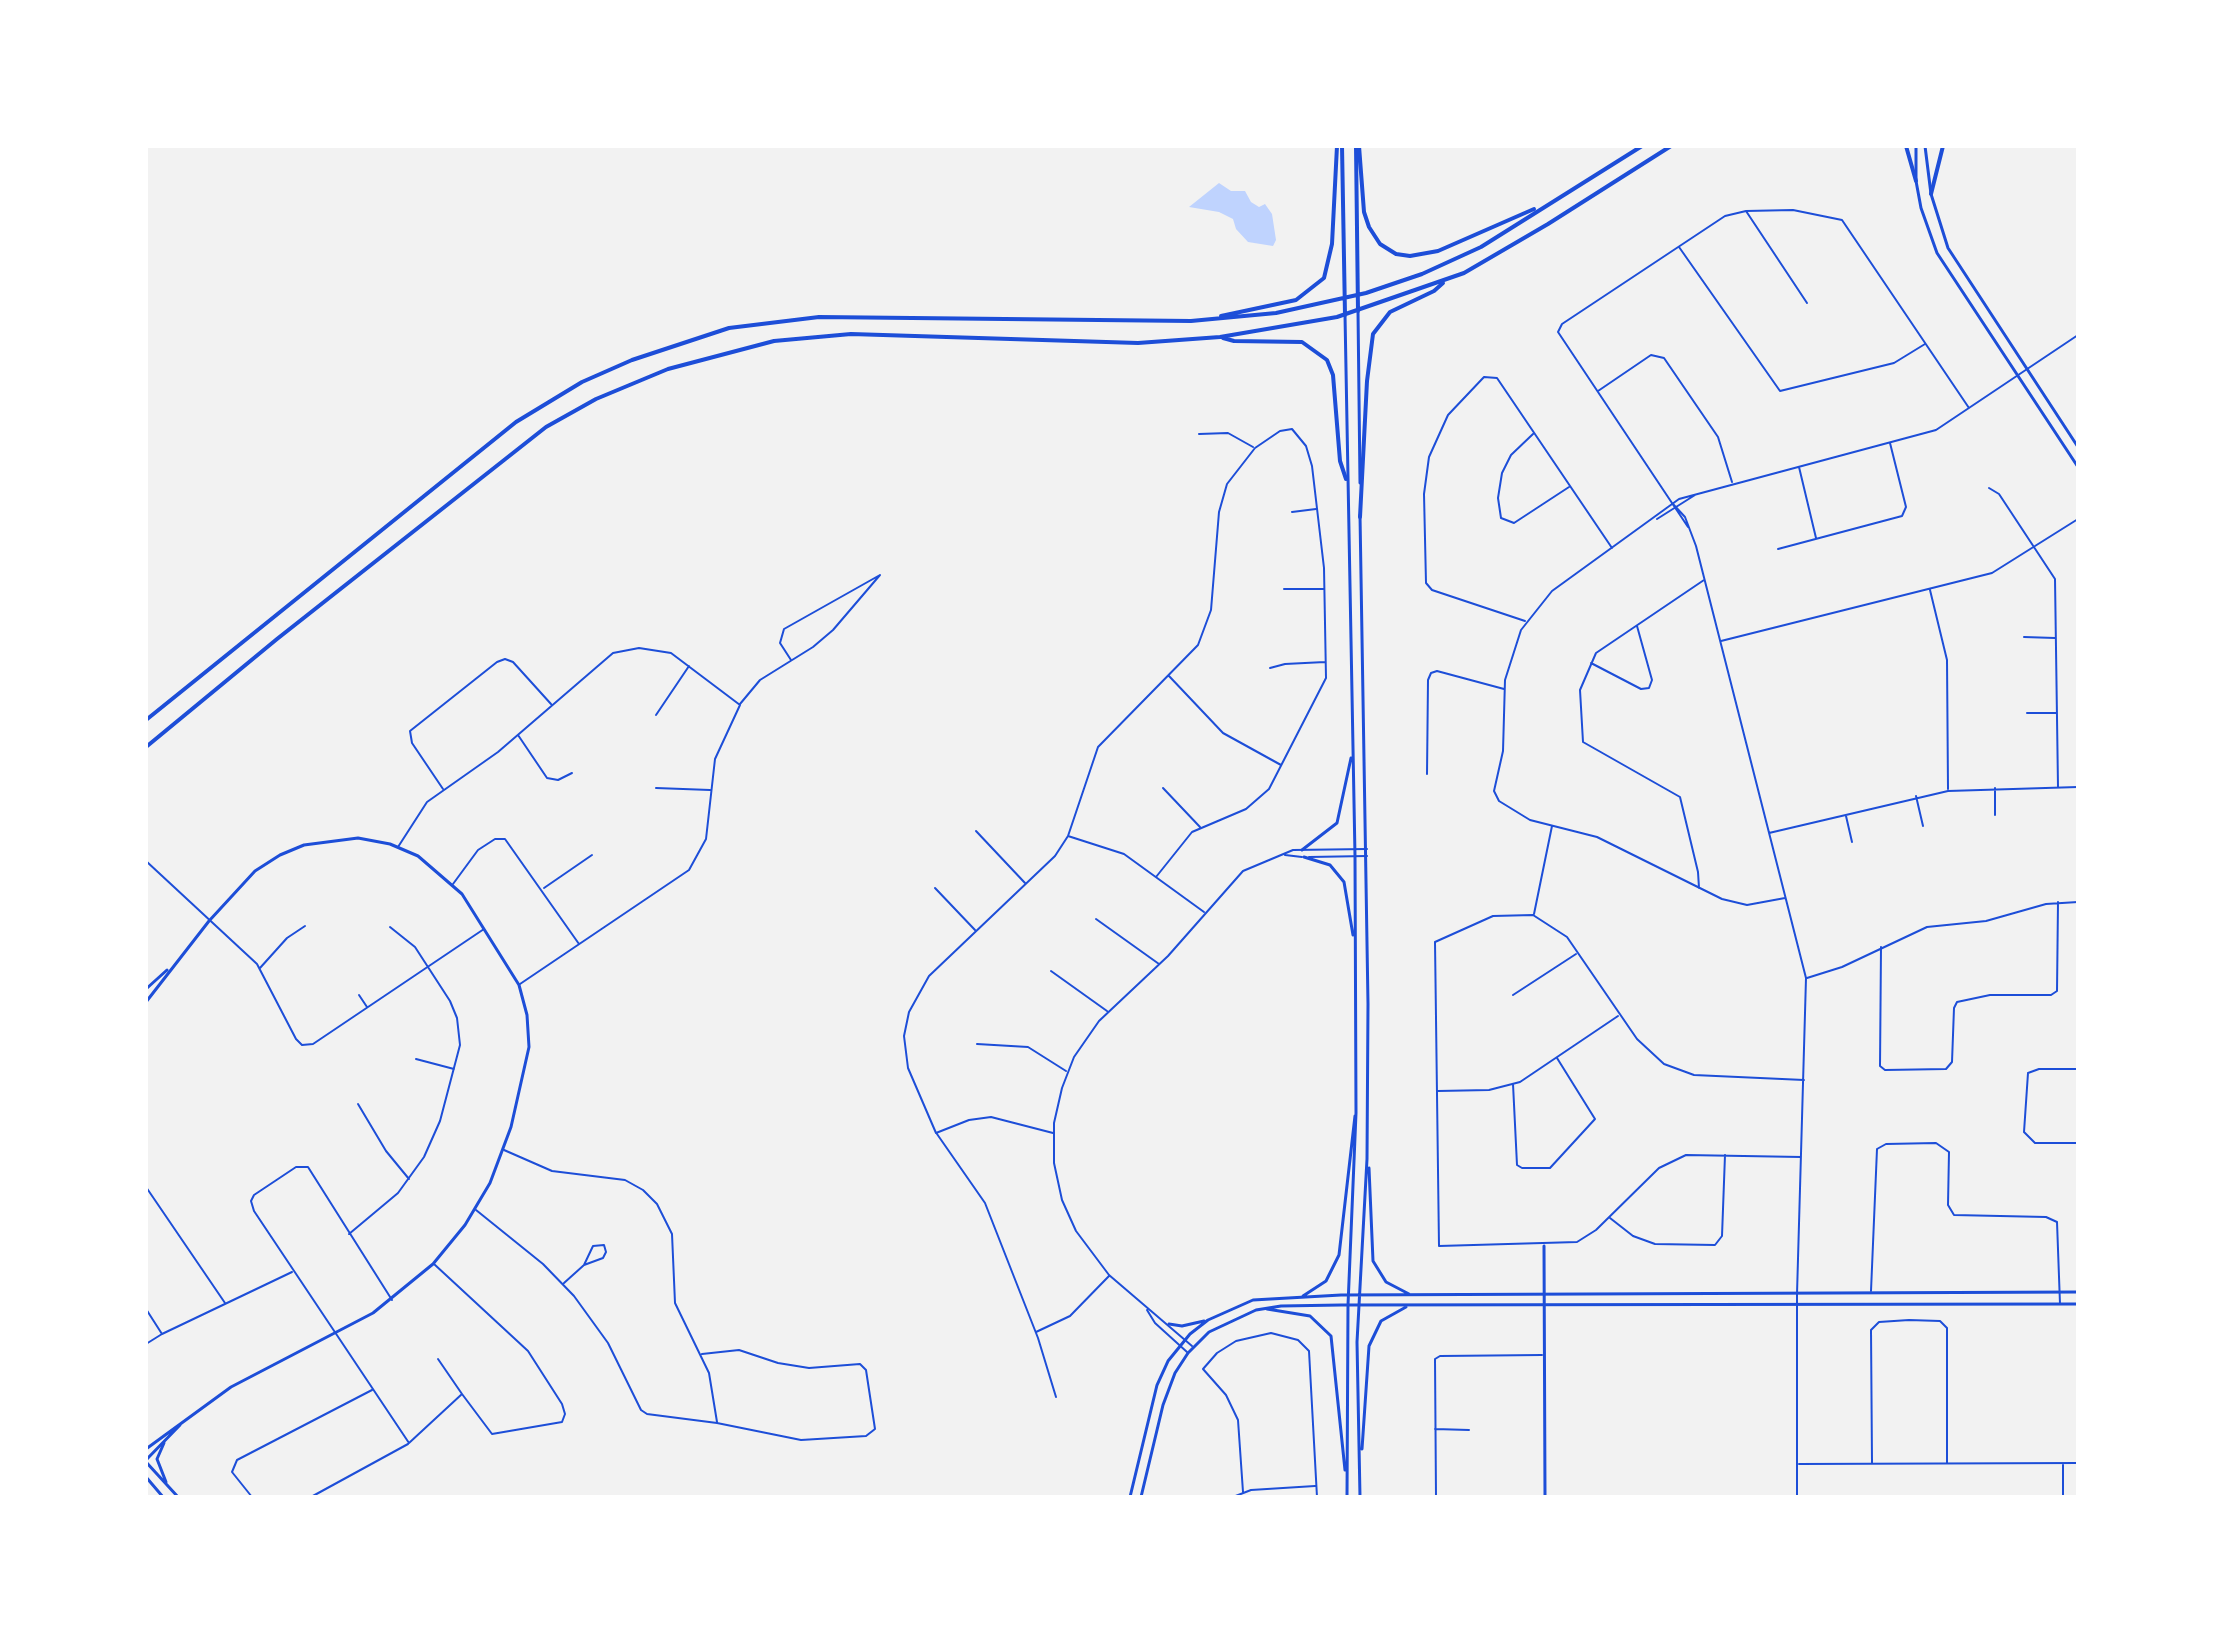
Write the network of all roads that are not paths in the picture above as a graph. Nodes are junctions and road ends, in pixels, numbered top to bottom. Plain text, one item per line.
1 (1340, 146) edge
2 (1358, 146) edge
3 (1642, 146) edge
4 (1671, 146) edge
5 (1906, 146) edge
6 (1916, 146) edge
7 (1925, 146) edge
8 (1943, 146) edge
9 (1916, 181) junction
10 (1931, 194) junction
11 (1547, 203) junction
12 (1746, 211) junction
13 (1678, 245) junction
14 (1444, 281) junction
15 (1358, 295) junction
16 (1345, 298) junction
17 (1807, 303) dead end
18 (1358, 311) junction
19 (1345, 315) junction
20 (1212, 319) junction
21 (2078, 335) edge
22 (1220, 337) junction
23 (1926, 344) junction
24 (2026, 371) junction
25 (2016, 378) junction
26 (1597, 392) junction
27 (1970, 409) junction
28 (1534, 433) junction
29 (1199, 434) dead end
30 (1890, 443) junction
31 (2078, 447) edge
32 (1255, 448) junction
33 (1798, 466) junction
34 (2078, 467) edge
35 (1346, 479) junction
36 (1732, 482) junction
37 (1570, 486) junction
38 (1989, 488) dead end
39 (1695, 494) junction
40 (1672, 503) junction
41 (1679, 507) junction
42 (1317, 509) junction
43 (1674, 511) junction
44 (1292, 512) dead end
45 (1360, 517) junction
46 (2078, 519) edge
47 (1655, 520) junction
48 (1688, 527) junction
49 (1817, 540) junction
50 (2035, 547) junction
51 (1612, 548) junction
52 (1778, 549) dead end
53 (1705, 580) junction
54 (1930, 588) junction
55 (1284, 589) dead end
56 (1325, 589) junction
57 (1526, 621) junction
58 (1636, 624) junction
59 (2024, 637) dead end
60 (2057, 638) junction
61 (1720, 641) junction
62 (791, 660) junction
63 (1326, 662) junction
64 (1590, 663) junction
65 (690, 664) junction
66 (1270, 668) dead end
67 (1169, 676) junction
68 (1504, 689) junction
69 (552, 705) junction
70 (740, 705) junction
71 (2027, 713) dead end
72 (2057, 713) junction
73 (656, 715) dead end
74 (146, 720) edge
75 (518, 735) junction
76 (146, 747) edge
77 (1352, 755) junction
78 (1282, 766) junction
79 (572, 773) dead end
80 (1427, 774) dead end
81 (1995, 787) junction
82 (2058, 787) junction
83 (2078, 787) edge
84 (656, 788) dead end
85 (1163, 788) dead end
86 (443, 790) junction
87 (711, 790) junction
88 (1948, 791) junction
89 (1916, 796) junction
90 (1845, 814) junction
91 (1995, 815) dead end
92 (1553, 824) junction
93 (1923, 826) dead end
94 (1200, 827) junction
95 (976, 831) dead end
96 (1769, 833) junction
97 (1068, 836) junction
98 (1852, 842) dead end
99 (398, 847) junction
100 (1355, 849) junction
101 (1367, 849) junction
102 (1302, 850) junction
103 (1284, 854) junction
104 (592, 855) dead end
105 (1355, 856) junction
106 (1367, 856) junction
107 (1304, 857) junction
108 (146, 861) edge
109 (1156, 877) junction
110 (453, 884) junction
111 (1026, 884) junction
112 (935, 888) dead end
113 (542, 889) junction
114 (1699, 889) junction
115 (1785, 898) junction
116 (2058, 902) junction
117 (2078, 902) edge
118 (1205, 913) junction
119 (1533, 915) junction
120 (1096, 919) dead end
121 (209, 921) junction
122 (305, 926) dead end
123 (390, 927) dead end
124 (485, 928) junction
125 (976, 931) junction
126 (1355, 940) junction
127 (579, 944) junction
128 (1881, 947) junction
129 (1578, 953) junction
130 (1160, 965) junction
131 (428, 967) junction
132 (170, 968) junction
133 (260, 968) junction
134 (1051, 971) dead end
135 (1806, 978) junction
136 (519, 985) junction
137 (146, 989) edge
138 (359, 995) dead end
139 (1513, 995) dead end
140 (146, 1002) edge
141 (367, 1007) junction
142 (1107, 1012) junction
143 (1620, 1015) junction
144 (977, 1044) dead end
145 (1557, 1058) junction
146 (416, 1059) dead end
147 (455, 1069) junction
148 (2078, 1069) edge
149 (1067, 1071) junction
150 (1804, 1080) junction
151 (1513, 1084) junction
152 (1437, 1091) junction
153 (358, 1104) dead end
154 (1356, 1113) junction
155 (936, 1133) junction
156 (1053, 1133) junction
157 (2078, 1143) edge
158 (504, 1150) junction
159 (1725, 1154) junction
160 (1801, 1157) junction
161 (1367, 1159) junction
162 (409, 1179) junction
163 (146, 1187) edge
164 (475, 1210) junction
165 (1610, 1218) junction
166 (348, 1234) junction
167 (1544, 1246) junction
168 (433, 1264) junction
169 (584, 1265) junction
170 (293, 1272) junction
171 (1109, 1275) junction
172 (563, 1284) junction
173 (2060, 1292) junction
174 (2078, 1292) edge
175 (1871, 1293) junction
176 (1545, 1294) junction
177 (1797, 1294) junction
178 (1348, 1295) junction
179 (1359, 1295) junction
180 (1413, 1295) junction
181 (1303, 1296) junction
182 (392, 1300) junction
183 (225, 1304) junction
184 (1544, 1304) junction
185 (2060, 1304) junction
186 (2078, 1304) edge
187 (1348, 1305) junction
188 (1359, 1305) junction
189 (1410, 1305) junction
190 (1797, 1305) junction
191 (146, 1309) edge
192 (1147, 1309) junction
193 (1264, 1309) junction
194 (1208, 1320) junction
195 (1169, 1324) junction
196 (1036, 1332) junction
197 (162, 1334) junction
198 (336, 1334) junction
199 (1185, 1339) junction
200 (146, 1344) edge
201 (1180, 1346) junction
202 (1193, 1347) junction
203 (1188, 1353) junction
204 (702, 1354) junction
205 (1545, 1355) junction
206 (438, 1359) dead end
207 (373, 1389) junction
208 (462, 1394) junction
209 (1056, 1397) dead end
210 (182, 1422) junction
211 (717, 1423) junction
212 (1435, 1429) junction
213 (1469, 1430) dead end
214 (164, 1443) junction
215 (409, 1443) junction
216 (146, 1449) edge
217 (146, 1461) edge
218 (1947, 1462) junction
219 (1872, 1463) junction
220 (2063, 1463) junction
221 (2078, 1463) edge
222 (1797, 1464) junction
223 (1360, 1466) junction
224 (1347, 1476) junction
225 (146, 1477) edge
226 (167, 1486) junction
227 (1316, 1486) junction
228 (1243, 1492) junction
229 (163, 1497) edge
230 (178, 1497) edge
231 (252, 1497) edge
232 (311, 1497) edge
233 (1130, 1497) edge
234 (1141, 1497) edge
235 (1233, 1497) edge
236 (1317, 1497) edge
237 (1347, 1497) edge
238 (1360, 1497) edge
239 (1436, 1497) edge
240 (1545, 1497) edge
241 (1797, 1497) edge
242 (2063, 1497) edge

1 - 16 main road
1 - 20 main road
2 - 11 main road
2 - 15 main road
3 - 11 main road
4 - 14 main road
5 - 9 main road
6 - 9 main road
7 - 10 main road
8 - 10 main road
9 - 25 main road
10 - 24 main road
11 - 15 main road
12 - 13 street
12 - 17 street
12 - 23 street
13 - 23 street
13 - 26 street
14 - 18 main road
14 - 45 main road
15 - 16 main road
15 - 18 main road
16 - 19 main road
16 - 20 main road
18 - 19 main road
18 - 45 main road
19 - 22 main road
19 - 35 main road
20 - 74 main road
21 - 24 street
22 - 35 main road
22 - 76 main road
23 - 27 street
24 - 25 street
24 - 31 main road
25 - 27 street
25 - 34 main road
26 - 36 street
26 - 40 street
27 - 30 street
28 - 37 street
28 - 37 street
28 - 57 street
29 - 32 street
30 - 33 street
30 - 49 street
32 - 42 street
32 - 67 street
33 - 36 street
33 - 49 street
35 - 77 main road
36 - 39 street
37 - 51 street
38 - 50 street
39 - 40 street
39 - 41 street
40 - 41 street
40 - 43 street
40 - 47 street
41 - 43 street
41 - 48 street
42 - 44 street
42 - 56 street
43 - 47 street
43 - 48 street
45 - 101 main road
46 - 50 street
47 - 51 street
48 - 53 street
49 - 52 street
50 - 54 street
50 - 60 street
51 - 57 street
53 - 58 street
53 - 61 street
54 - 61 street
54 - 88 street
55 - 56 street
56 - 63 street
57 - 68 street
58 - 64 street
58 - 64 street
59 - 60 street
60 - 72 street
61 - 96 street
62 - 62 street
62 - 70 street
63 - 66 street
63 - 78 street
64 - 114 street
65 - 69 street
65 - 70 street
65 - 73 street
67 - 78 street
67 - 97 street
68 - 80 street
68 - 92 street
69 - 75 street
69 - 86 street
70 - 87 street
71 - 72 street
72 - 82 street
75 - 79 street
75 - 86 street
77 - 100 main road
77 - 102 main road
78 - 94 street
81 - 82 street
81 - 88 street
81 - 91 street
82 - 83 street
84 - 87 street
85 - 94 street
86 - 99 street
87 - 127 street
88 - 89 street
89 - 90 street
89 - 93 street
90 - 96 street
90 - 98 street
92 - 114 street
92 - 119 street
94 - 109 street
95 - 111 street
96 - 115 street
97 - 109 street
97 - 111 street
99 - 110 main road
99 - 121 main road
100 - 101 street
100 - 102 street
100 - 105 main road
101 - 106 main road
102 - 103 street
103 - 107 street
103 - 118 street
104 - 113 street
105 - 106 street
105 - 107 street
105 - 126 main road
106 - 161 main road
107 - 126 main road
108 - 121 street
109 - 118 street
110 - 113 street
110 - 124 main road
111 - 125 street
112 - 125 street
113 - 127 street
114 - 115 street
115 - 135 street
116 - 117 street
116 - 128 street
116 - 128 street
118 - 130 street
119 - 129 street
119 - 152 street
120 - 130 street
121 - 132 main road
121 - 133 street
122 - 133 street
123 - 131 street
124 - 131 street
124 - 136 main road
125 - 155 street
126 - 154 main road
127 - 136 street
128 - 135 street
129 - 139 street
129 - 143 street
130 - 142 street
131 - 141 street
131 - 147 street
132 - 137 main road
132 - 140 main road
133 - 141 street
134 - 142 street
135 - 150 street
136 - 158 main road
138 - 141 street
142 - 149 street
143 - 145 street
143 - 150 street
144 - 149 street
145 - 151 street
145 - 151 street
146 - 147 street
147 - 162 street
148 - 157 street
149 - 156 street
150 - 160 street
151 - 152 street
152 - 167 street
153 - 162 street
154 - 178 main road
154 - 181 main road
155 - 156 street
155 - 196 street
156 - 171 street
158 - 164 main road
158 - 204 street
159 - 160 street
159 - 165 street
159 - 165 street
160 - 177 street
161 - 179 main road
161 - 180 main road
162 - 166 street
163 - 183 street
164 - 168 main road
164 - 172 street
165 - 167 street
166 - 170 street
166 - 182 street
167 - 176 main road
168 - 182 main road
168 - 208 street
169 - 169 street
169 - 172 street
170 - 183 street
170 - 198 street
171 - 192 street
171 - 196 street
172 - 211 street
173 - 174 main road
173 - 175 main road
173 - 175 street
173 - 185 street
175 - 177 main road
176 - 177 main road
176 - 180 main road
176 - 184 main road
177 - 190 street
178 - 179 main road
178 - 181 main road
178 - 187 main road
179 - 180 main road
179 - 188 main road
181 - 194 main road
182 - 198 main road
183 - 197 street
184 - 189 main road
184 - 190 main road
184 - 205 main road
185 - 186 main road
185 - 190 main road
187 - 188 main road
187 - 193 main road
187 - 224 main road
188 - 189 main road
188 - 223 main road
189 - 223 main road
190 - 222 street
191 - 197 street
192 - 195 street
192 - 201 street
193 - 202 main road
193 - 224 main road
194 - 195 main road
194 - 199 main road
195 - 199 street
196 - 209 street
197 - 200 street
198 - 207 street
198 - 210 main road
199 - 201 main road
199 - 202 street
201 - 203 street
201 - 233 main road
202 - 203 main road
203 - 234 main road
204 - 211 street
204 - 211 street
205 - 212 street
205 - 240 main road
206 - 208 street
207 - 215 street
207 - 231 street
208 - 215 street
210 - 214 main road
210 - 216 main road
212 - 213 street
212 - 239 street
214 - 217 main road
214 - 226 main road
215 - 232 street
217 - 226 main road
218 - 219 street
218 - 219 street
218 - 220 street
219 - 222 street
220 - 221 street
220 - 242 street
222 - 241 street
223 - 238 main road
224 - 237 main road
225 - 229 main road
226 - 230 main road
227 - 228 street
227 - 228 street
227 - 236 street
228 - 235 street

